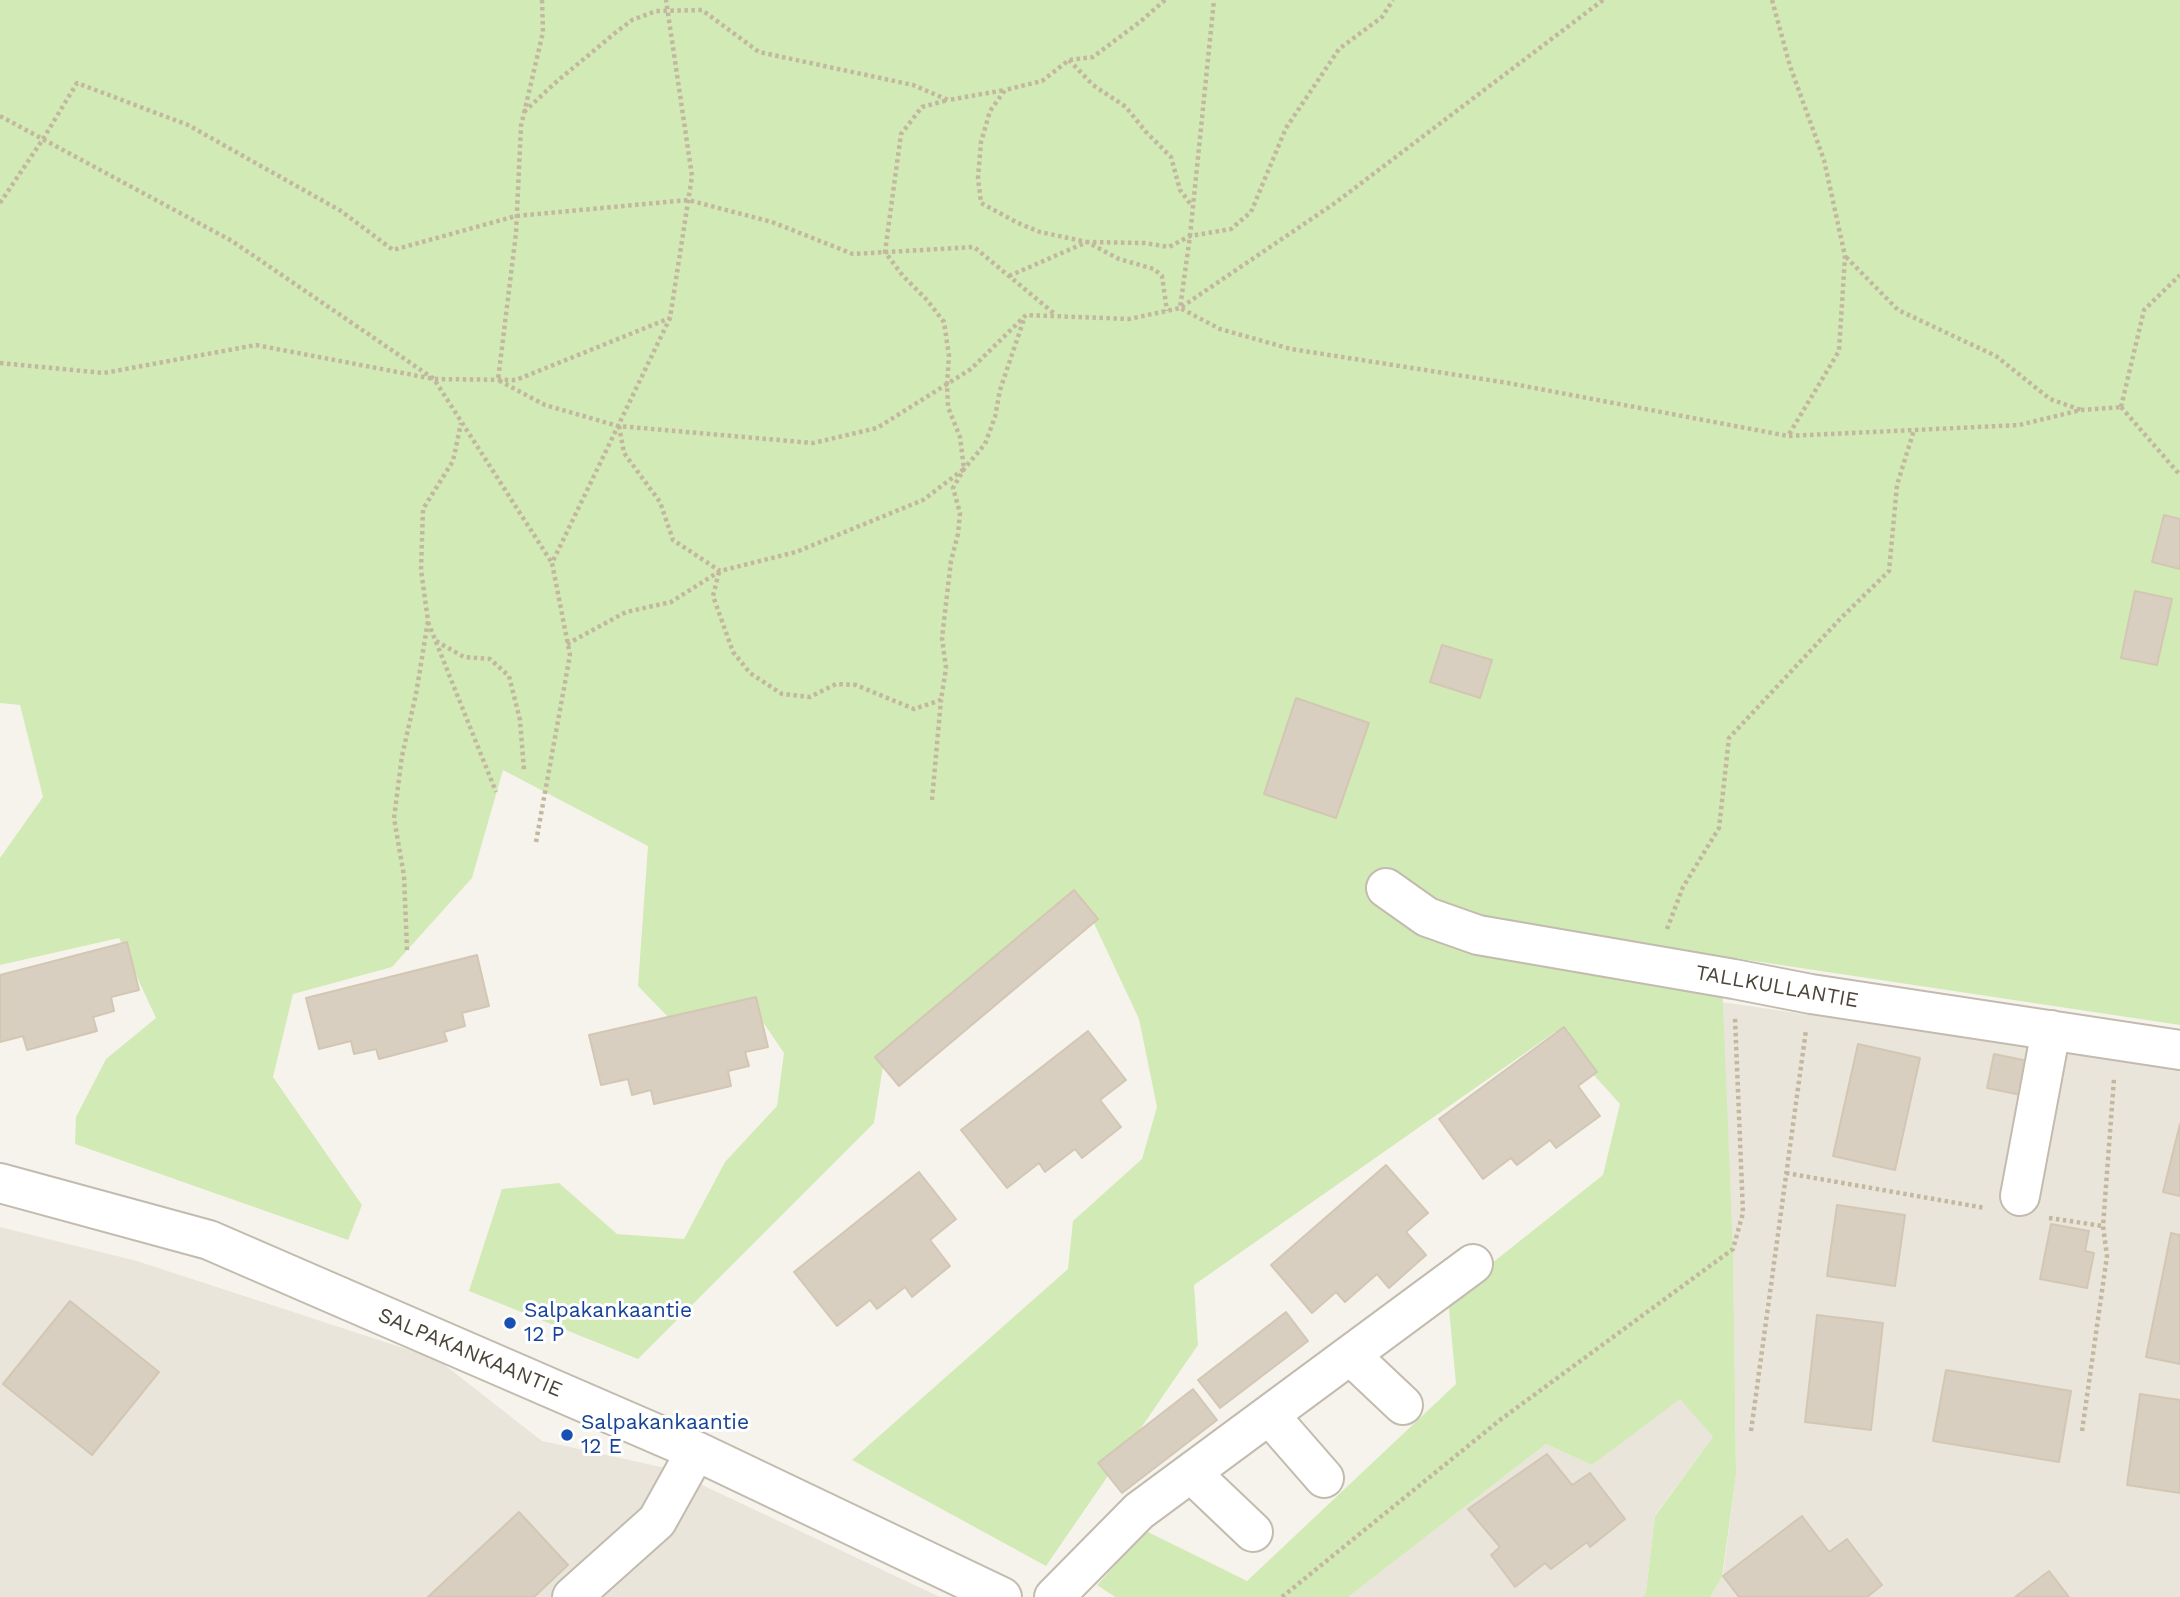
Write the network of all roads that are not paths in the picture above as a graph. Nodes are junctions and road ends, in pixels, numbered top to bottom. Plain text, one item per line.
1 (1386, 888) dead end
2 (2051, 1030) junction
3 (2180, 1050) edge
4 (0, 1183) edge
5 (2017, 1207) road end
6 (1473, 1264) dead end
7 (1350, 1355) junction
8 (1402, 1405) dead end
9 (1269, 1415) junction
10 (696, 1451) junction
11 (1191, 1473) junction
12 (1324, 1478) dead end
13 (1253, 1532) dead end
14 (572, 1597) edge
15 (1002, 1597) edge
16 (1054, 1597) edge

1 - 2 street, TALLKULLANTIE
2 - 3 street, TALLKULLANTIE
2 - 5 street
4 - 10 street, SALPAKANKAANTIE
6 - 7 street
7 - 8 street
7 - 9 street
9 - 11 street
9 - 12 street
10 - 14 street
10 - 15 street, SALPAKANKAANTIE
11 - 13 street
11 - 16 street

